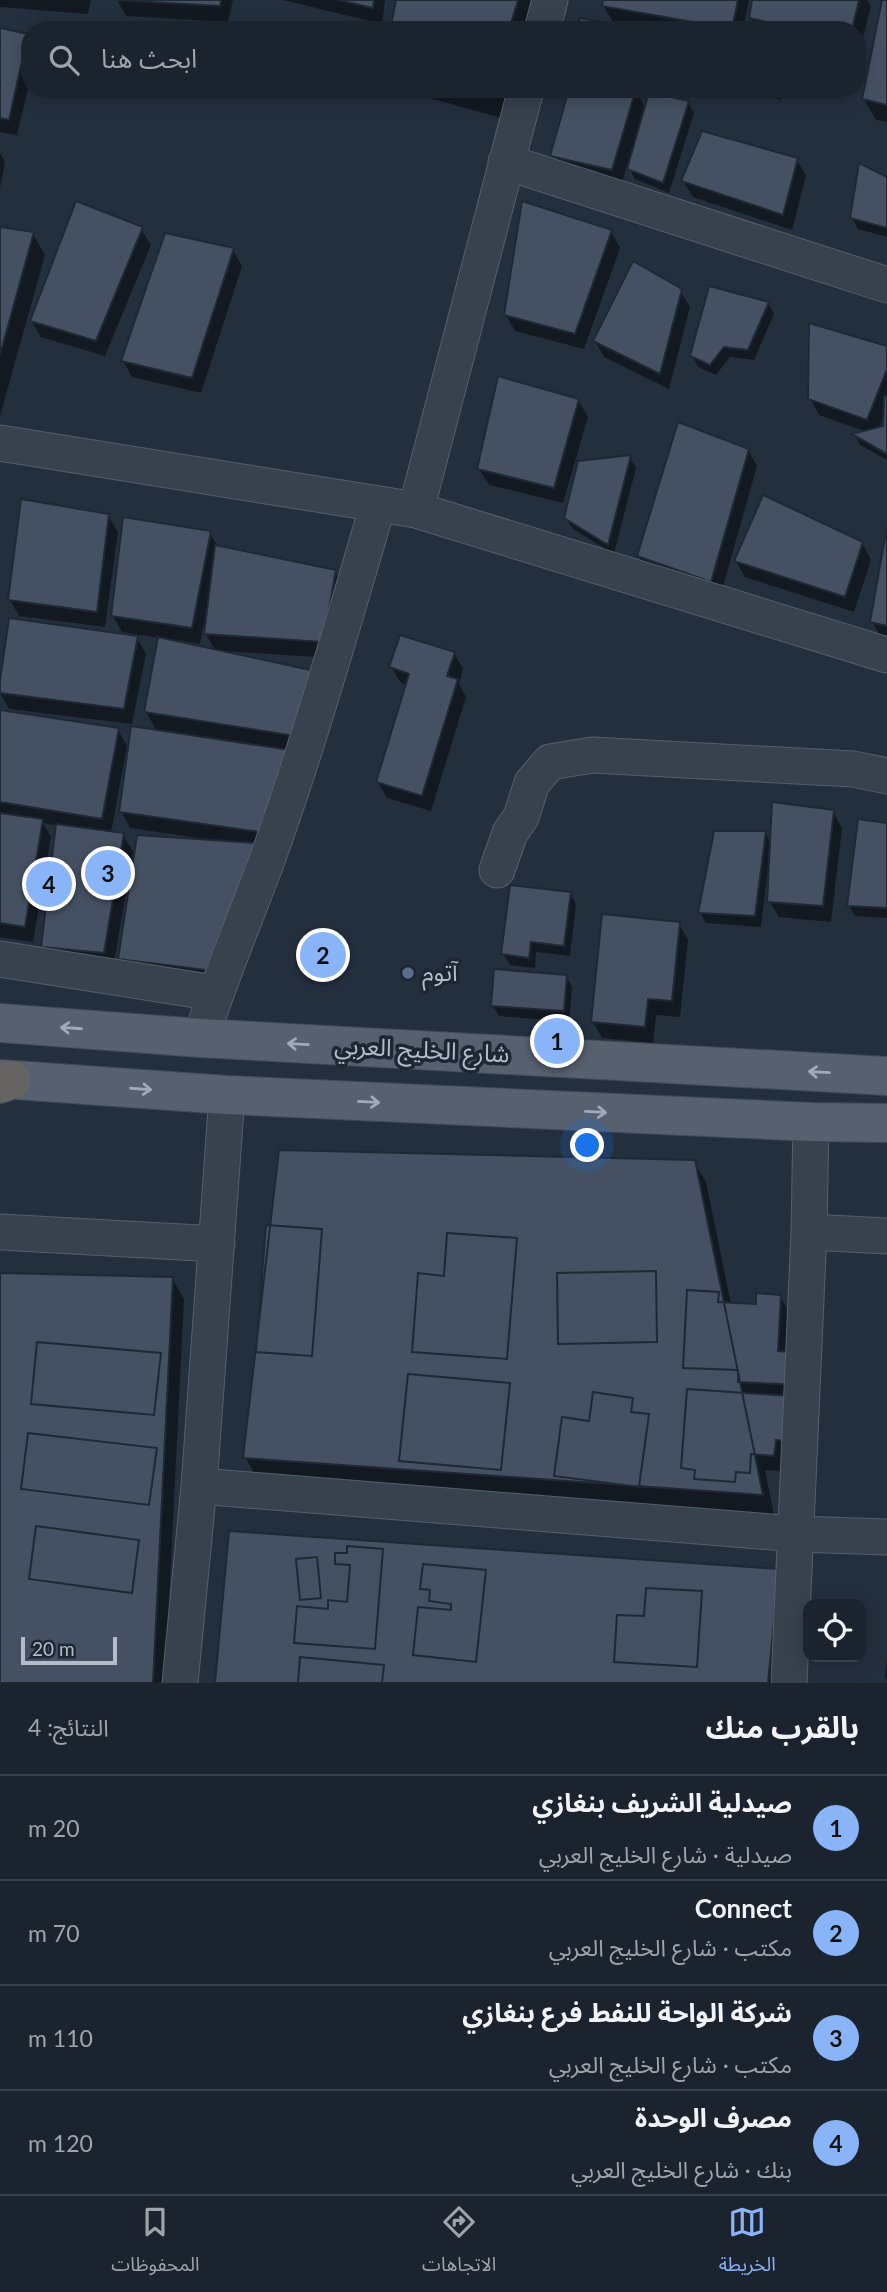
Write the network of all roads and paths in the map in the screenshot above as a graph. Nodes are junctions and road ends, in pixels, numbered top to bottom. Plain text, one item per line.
1 (550, 0) edge
2 (544, 21) edge
3 (524, 98) edge
4 (506, 163) junction
5 (887, 285) edge
6 (0, 443) edge
7 (378, 505) junction
8 (416, 510) junction
9 (887, 655) edge
10 (887, 776) edge
11 (497, 870) dead end
12 (0, 959) edge
13 (215, 993) junction
14 (0, 1023) edge
15 (201, 1038) junction
16 (887, 1076) edge
17 (4, 1081) edge
18 (227, 1095) junction
19 (811, 1122) junction
20 (887, 1123) edge
21 (0, 1231) edge
22 (809, 1232) junction
23 (887, 1236) edge
24 (217, 1244) junction
25 (199, 1486) junction
26 (797, 1534) junction
27 (887, 1538) edge
28 (180, 1683) edge
29 (789, 1683) edge

1 - 2 street
3 - 4 street
4 - 5 street
4 - 8 street
6 - 7 street
7 - 8 street
7 - 13 street
8 - 9 street
10 - 11 street
12 - 13 street
13 - 15 street
15 -> 14 main road, شارع الخليج العربي
16 -> 15 main road, شارع الخليج العربي
17 -> 18 main road
18 -> 19 main road
18 - 24 street
19 - 20 main road
19 - 22 street
21 - 24 street
22 - 23 street
22 - 26 street
24 - 25 street
25 - 26 street
25 - 28 street
26 - 27 street
26 - 29 street

